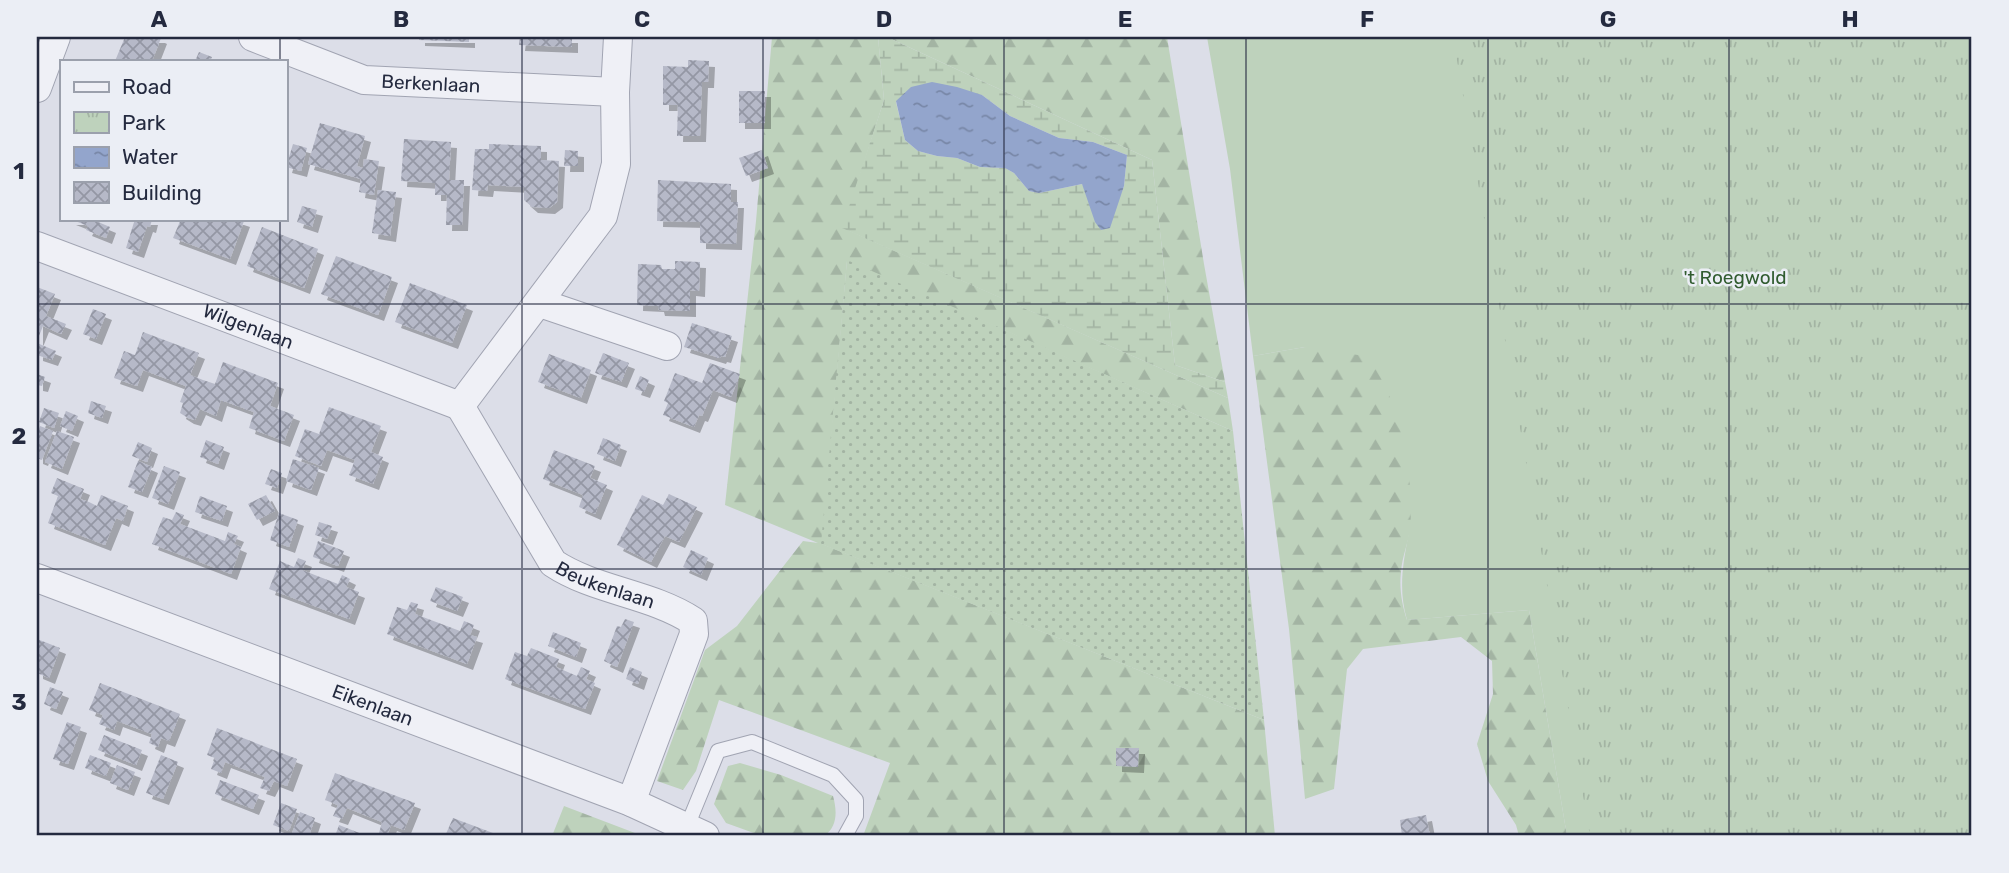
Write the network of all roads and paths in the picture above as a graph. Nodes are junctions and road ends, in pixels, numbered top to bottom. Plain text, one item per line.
1 (56, 37) edge
2 (253, 37) edge
3 (618, 37) edge
4 (37, 88) edge
5 (615, 92) junction
6 (37, 246) edge
7 (540, 303) junction
8 (667, 346) dead end
9 (460, 406) junction
10 (37, 578) edge
11 (631, 802) junction
12 (695, 832) edge
13 (845, 836) edge

1 - 4 street
2 - 5 street, Berkenlaan
3 - 5 street
5 - 7 street
6 - 9 street, Wilgenlaan
7 - 8 street
7 - 9 street
9 - 11 street, Beukenlaan
10 - 11 street, Eikenlaan
11 - 12 street, Eikenlaan
12 - 13 lane

